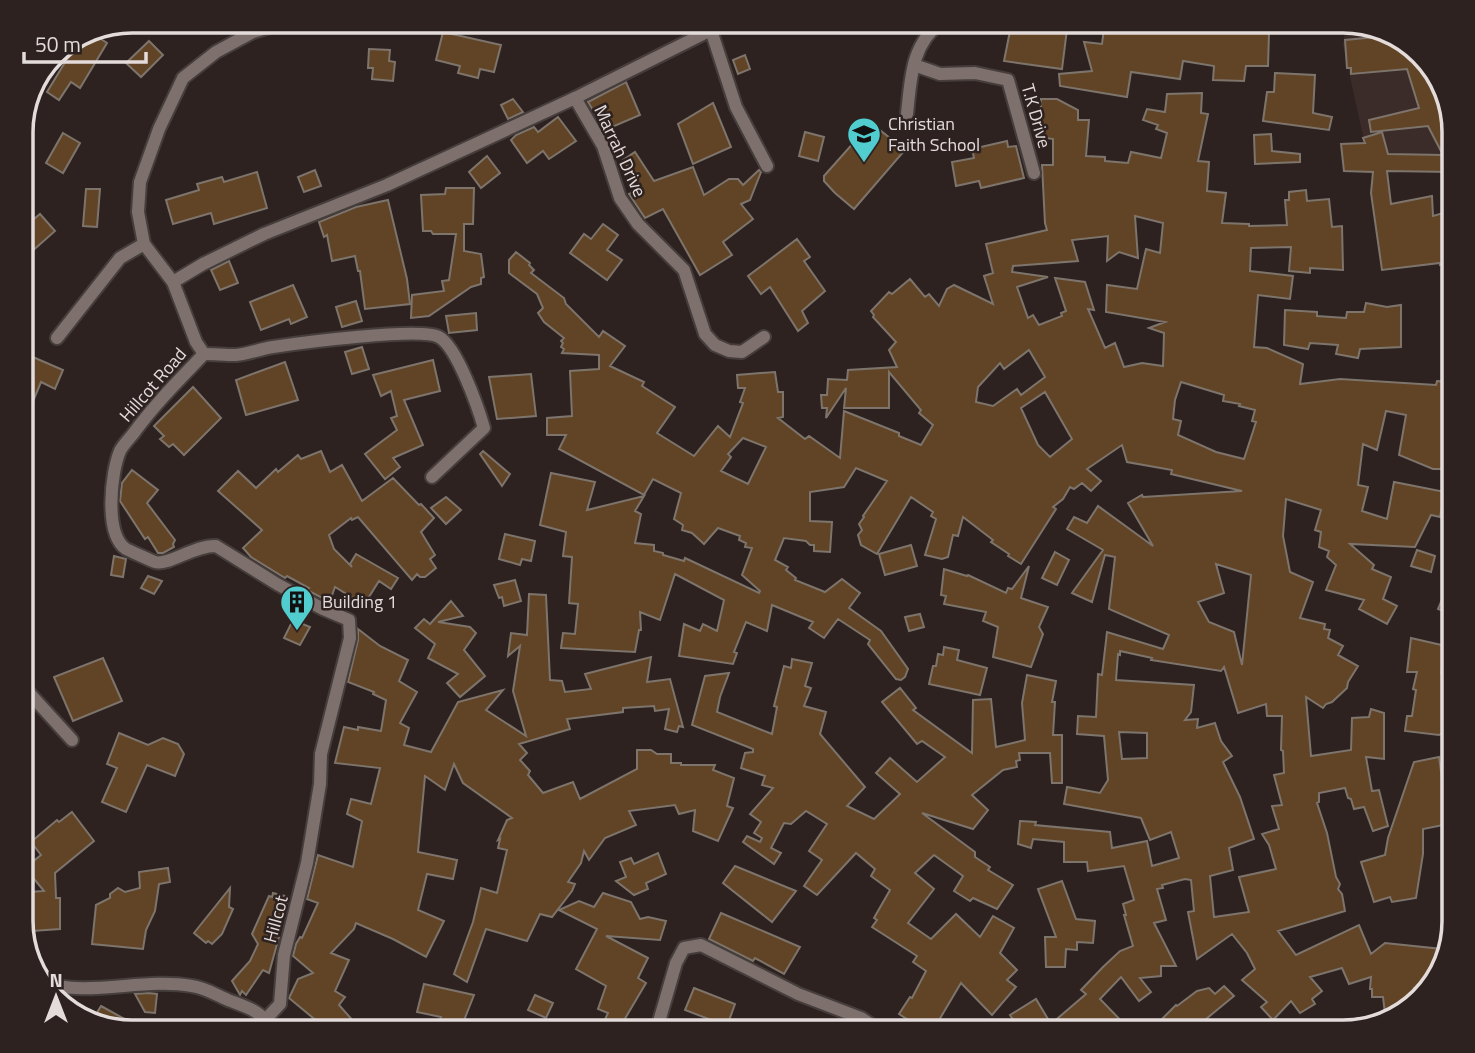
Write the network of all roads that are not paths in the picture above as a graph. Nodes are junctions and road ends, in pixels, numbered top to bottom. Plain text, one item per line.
1 (251, 33) edge
2 (697, 33) edge
3 (712, 33) edge
4 (928, 33) edge
5 (914, 65) junction
6 (575, 98) junction
7 (907, 114) dead end
8 (767, 166) dead end
9 (1034, 173) dead end
10 (144, 244) junction
11 (173, 282) junction
12 (764, 337) dead end
13 (57, 338) dead end
14 (204, 354) junction
15 (432, 477) dead end
16 (323, 609) joint
17 (33, 697) edge
18 (72, 740) dead end
19 (60, 988) edge
20 (265, 1020) joint
21 (659, 1020) edge
22 (864, 1020) edge

1 - 10 street
2 - 6 street, Marrah Drive
3 - 8 street, Marrah Drive
4 - 5 street
5 - 7 street
5 - 9 street, T.K Drive
6 - 11 street, Marrah Drive
6 - 12 street, Marrah Drive
10 - 11 street
10 - 13 street
11 - 14 street
14 - 15 street
14 - 16 street, Hillcot Road
16 - 20 street, Hillcot
17 - 18 street
19 - 20 street
21 - 22 street

